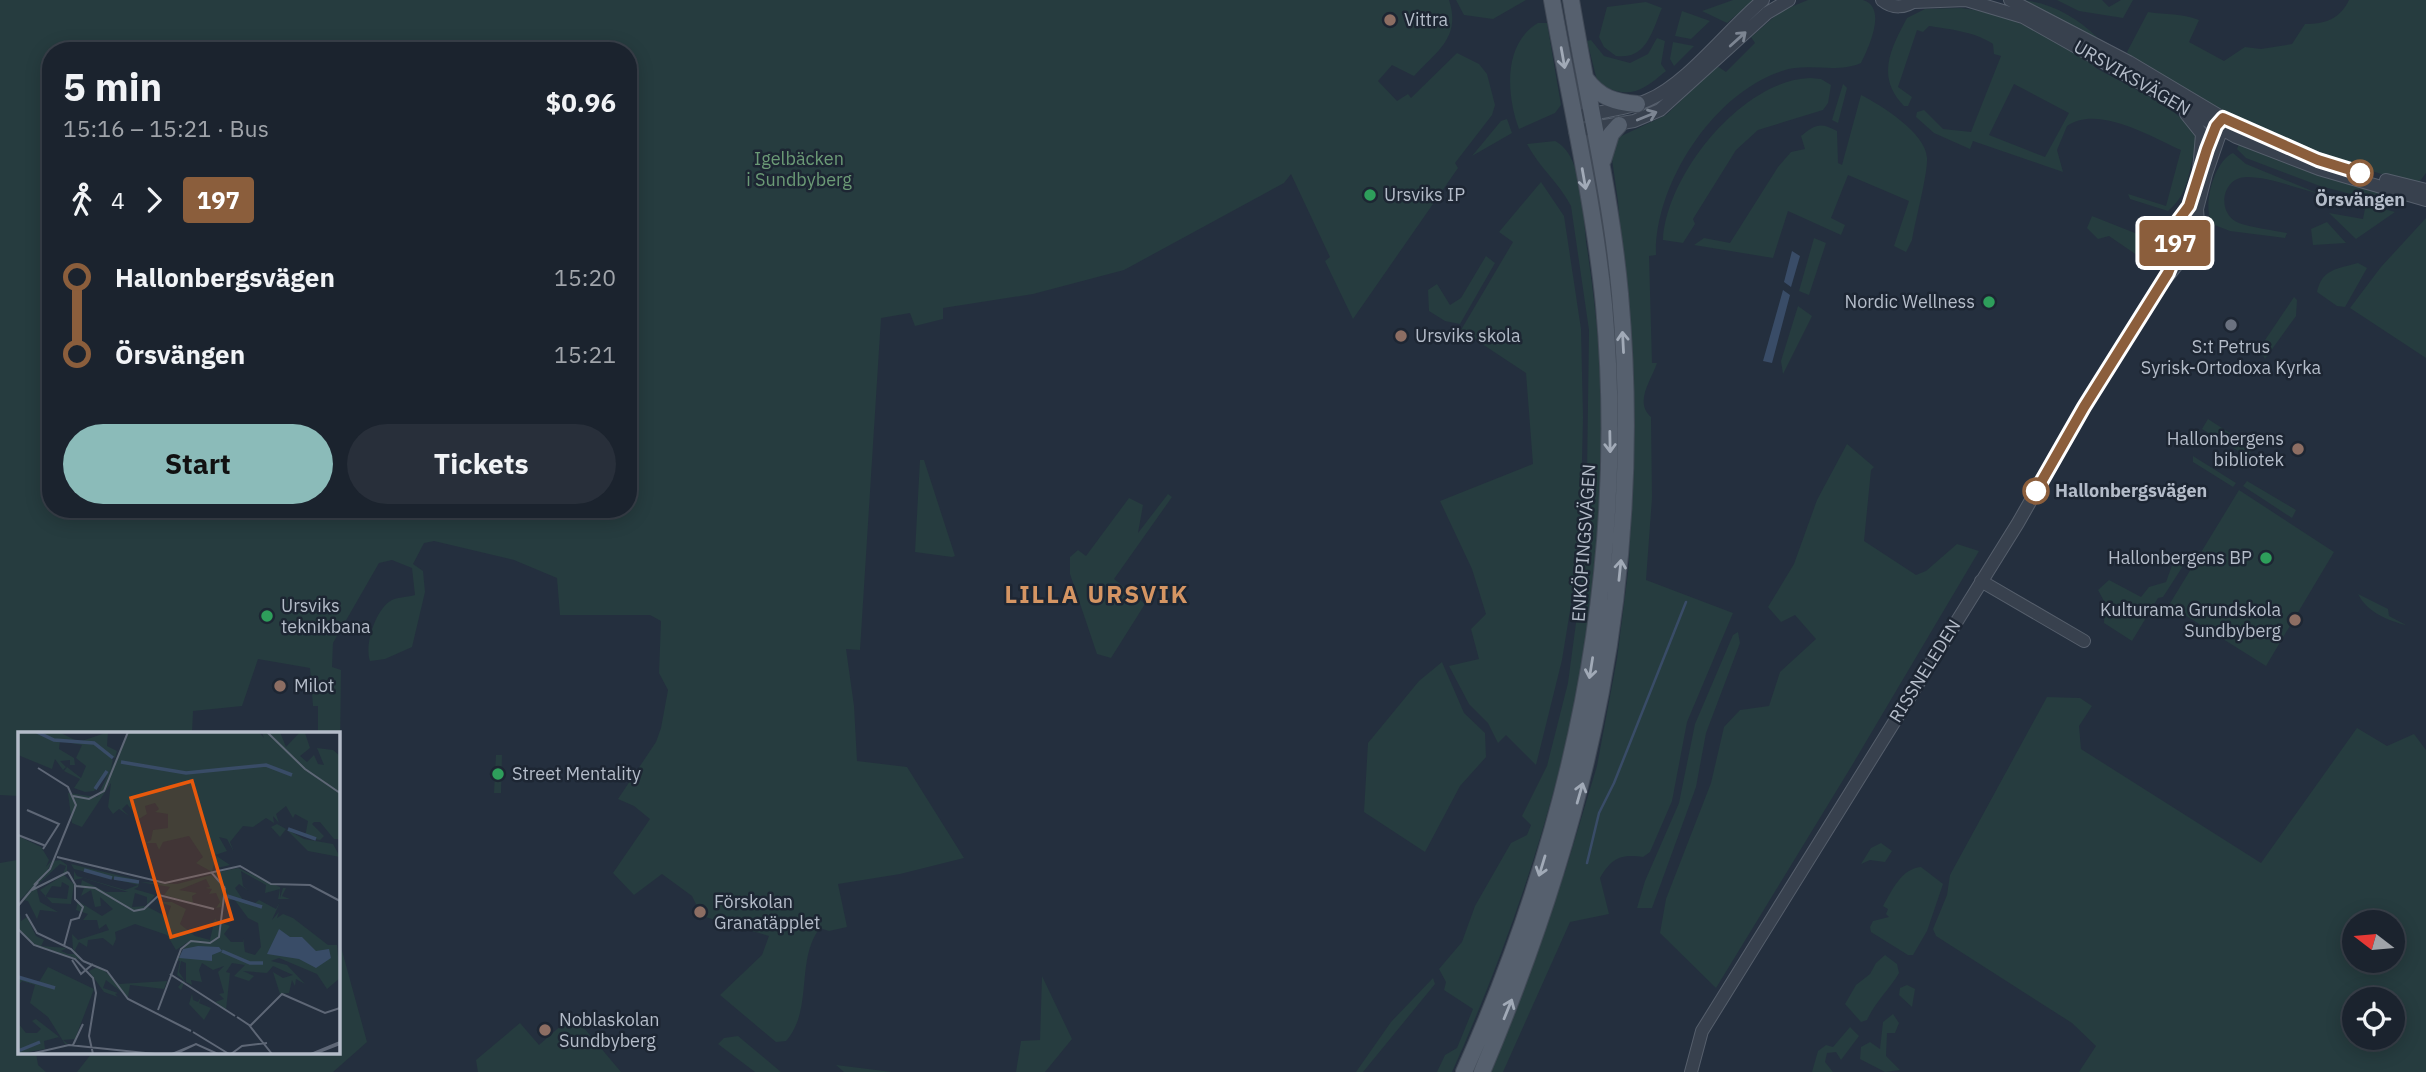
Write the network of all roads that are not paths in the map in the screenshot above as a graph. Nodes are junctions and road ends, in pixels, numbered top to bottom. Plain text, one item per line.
1 (1552, 0) edge
2 (1571, 0) edge
3 (1763, 0) edge
4 (1789, 0) edge
5 (1882, 0) edge
6 (2010, 0) edge
7 (1915, 1) edge
8 (1585, 77) junction
9 (2152, 91) junction
10 (1637, 104) junction
11 (1592, 121) junction
12 (1574, 124) junction
13 (1619, 125) junction
14 (2221, 125) junction
15 (2199, 171) junction
16 (1601, 173) junction
17 (2426, 190) edge
18 (2426, 200) edge
19 (2183, 218) junction
20 (2198, 223) junction
21 (2175, 239) junction
22 (2191, 245) junction
23 (2168, 273) junction
24 (1982, 581) junction
25 (2084, 641) dead end
26 (1464, 1072) edge
27 (1482, 1072) edge
28 (1691, 1072) edge

1 -> 12 main road, ENKÖPINGSVÄGEN
2 - 8 main road, ENKÖPINGSVÄGEN
3 - 10 street
13 -> 4 street
5 - 7 street, URSVIKSVÄGEN
6 - 14 street, URSVIKSVÄGEN
7 - 9 street, URSVIKSVÄGEN
8 - 10 main road
8 - 11 main road, ENKÖPINGSVÄGEN
9 - 14 street, URSVIKSVÄGEN
9 - 15 street
10 - 11 street
11 - 12 street
11 - 13 street
11 - 16 main road, ENKÖPINGSVÄGEN
12 -> 26 main road, ENKÖPINGSVÄGEN
13 - 16 main road
14 - 15 street
14 - 17 street, URSVIKSVÄGEN
14 - 18 street, URSVIKSVÄGEN
14 - 20 street
15 - 19 street
27 -> 16 main road, ENKÖPINGSVÄGEN
19 - 20 street
19 - 21 street
20 - 22 street
21 - 22 street
21 - 23 street, RISSNELEDEN
22 - 23 street, RISSNELEDEN
23 - 24 street, RISSNELEDEN
24 - 25 street
24 - 28 street, RISSNELEDEN

